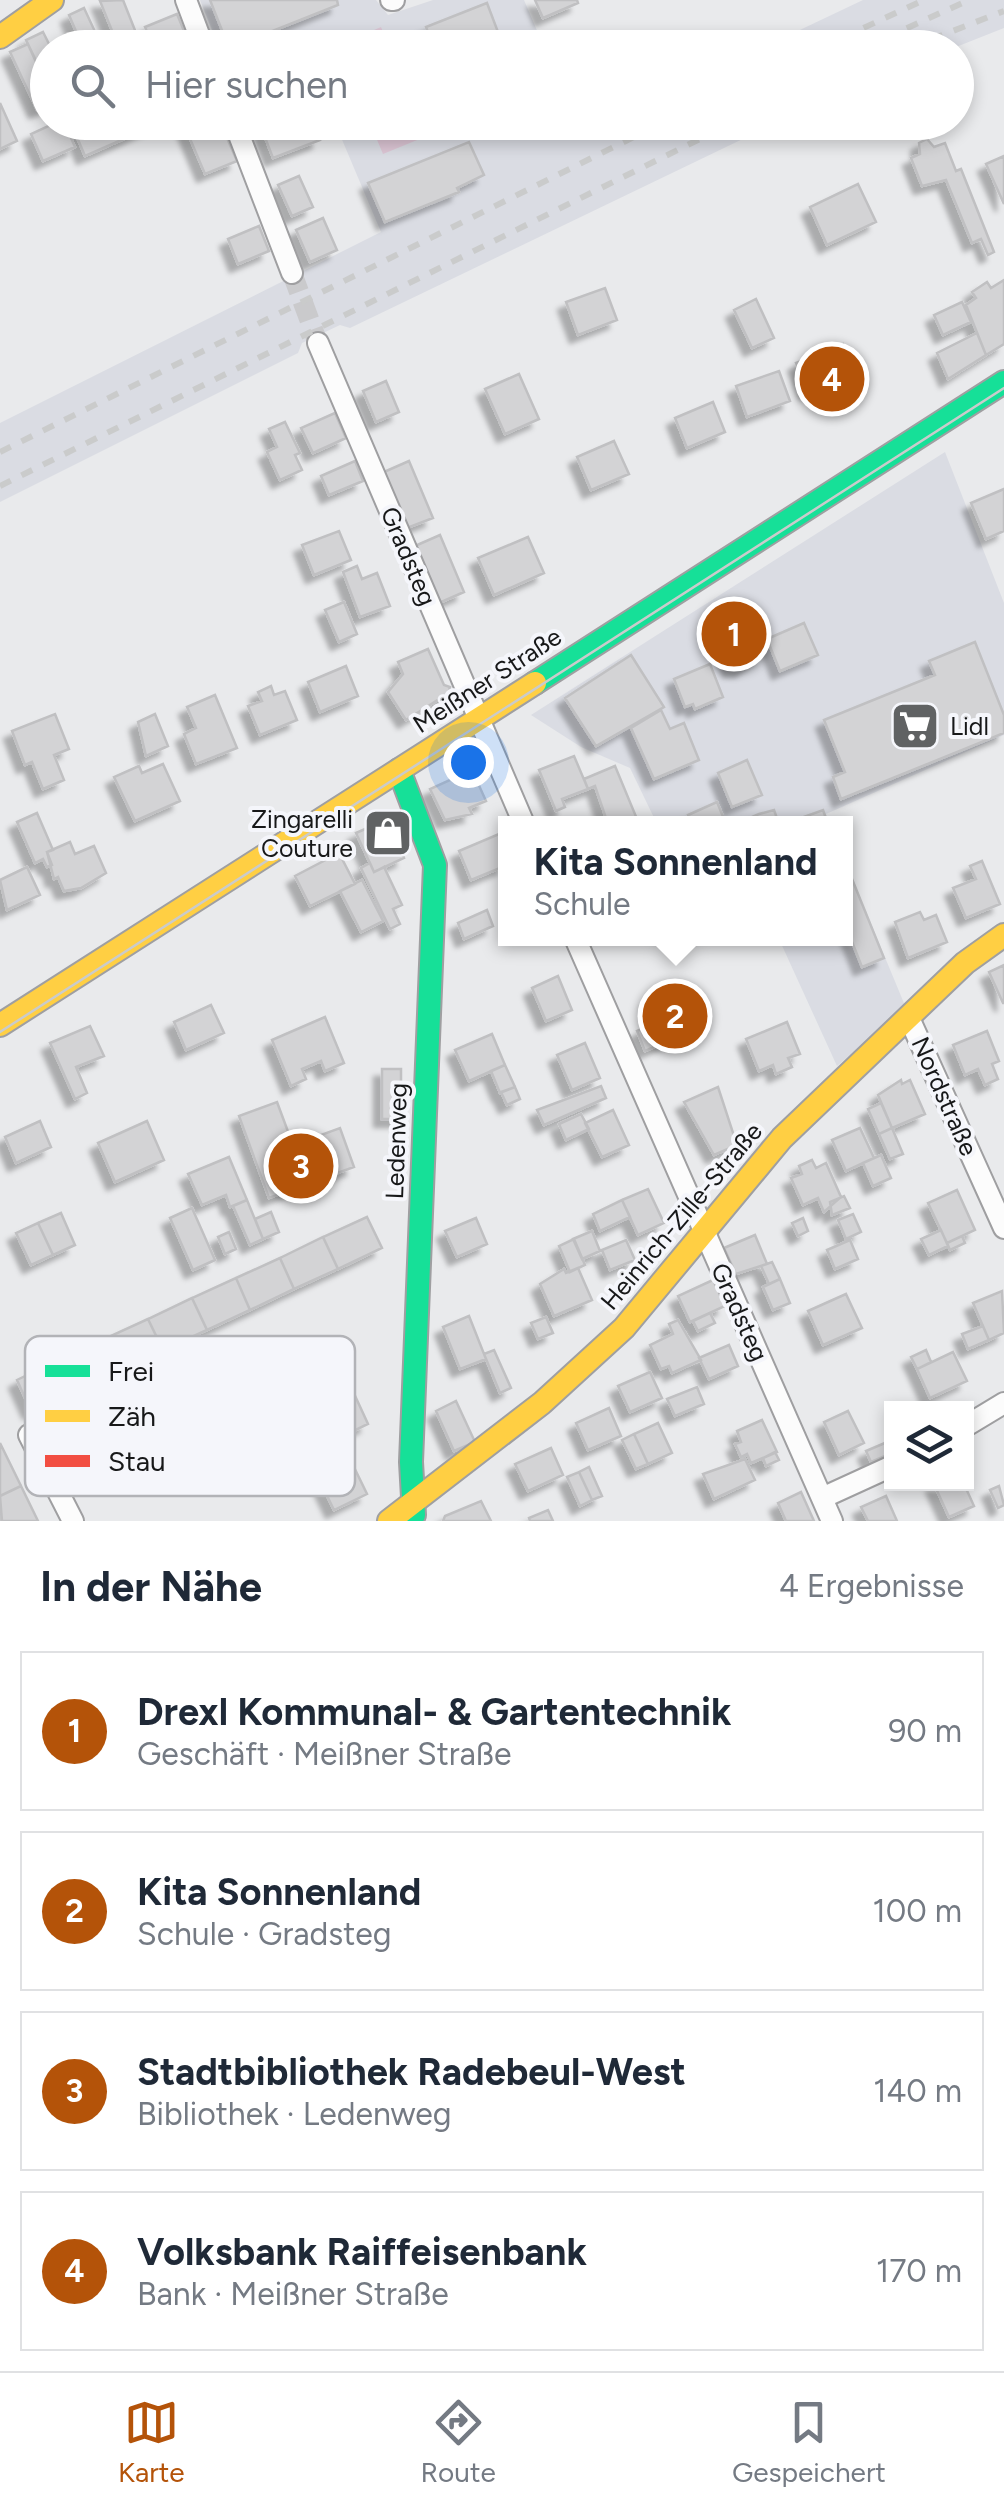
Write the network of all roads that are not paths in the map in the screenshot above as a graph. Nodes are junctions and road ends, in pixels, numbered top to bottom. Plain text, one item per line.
1 (52, 0) edge
2 (186, 0) edge
3 (197, 30) edge
4 (0, 38) edge
5 (241, 140) edge
6 (292, 272) tunnel mouth
7 (318, 343) tunnel mouth
8 (1004, 382) edge
9 (478, 718) junction
10 (399, 770) junction
11 (521, 816) edge
12 (1004, 935) edge
13 (579, 946) edge
14 (909, 1018) junction
15 (0, 1024) edge
16 (1004, 1228) edge
17 (704, 1230) junction
18 (1004, 1403) edge
19 (974, 1421) edge
20 (884, 1470) edge
21 (61, 1496) edge
22 (822, 1498) junction
23 (413, 1512) edge
24 (74, 1521) edge
25 (389, 1521) edge
26 (832, 1521) edge

1 - 4 street
2 - 3 street
5 - 6 street
7 - 9 street, Gradsteg
8 - 9 street, Meißner Straße
9 - 10 street, Meißner Straße
9 - 11 street, Gradsteg
10 - 15 street, Meißner Straße
10 - 23 street, Ledenweg
12 - 14 street, Heinrich-Zille-Straße
13 - 17 street, Gradsteg
14 - 16 street, Nordstraße
14 - 17 street, Heinrich-Zille-Straße
17 - 22 street, Gradsteg
17 - 23 street, Heinrich-Zille-Straße
18 - 19 street
20 - 22 street
21 - 24 street
22 - 26 street, Gradsteg
23 - 25 street, Heinrich-Zille-Straße

